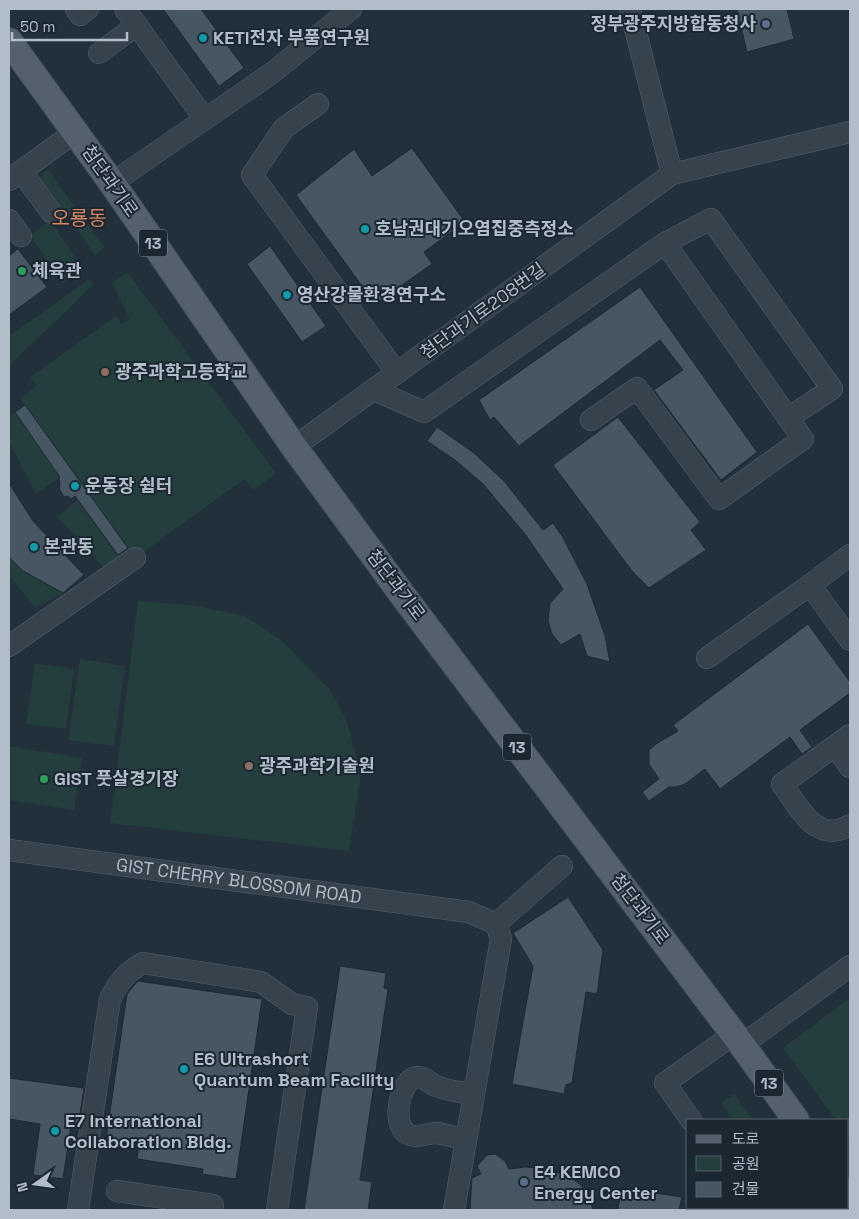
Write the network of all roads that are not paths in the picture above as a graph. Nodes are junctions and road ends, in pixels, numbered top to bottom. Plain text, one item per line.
1 (76, 9) edge
2 (88, 9) edge
3 (630, 9) edge
4 (342, 12) edge
5 (131, 17) edge
6 (9, 41) edge
7 (99, 53) dead end
8 (318, 104) dead end
9 (204, 118) junction
10 (75, 132) junction
11 (850, 132) edge
12 (672, 174) junction
13 (15, 176) edge
14 (112, 183) junction
15 (51, 212) dead end
16 (665, 243) junction
17 (397, 373) junction
18 (374, 390) junction
19 (788, 418) junction
20 (591, 420) dead end
21 (294, 447) junction
22 (850, 555) edge
23 (135, 558) dead end
24 (810, 585) junction
25 (850, 640) edge
26 (9, 646) edge
27 (707, 658) dead end
28 (843, 741) edge
29 (850, 767) edge
30 (849, 829) edge
31 (9, 850) edge
32 (562, 866) dead end
33 (496, 924) junction
34 (850, 966) edge
35 (738, 1040) junction
36 (474, 1094) junction
37 (690, 1119) edge
38 (795, 1119) edge
39 (466, 1140) junction
40 (117, 1191) dead end
41 (78, 1210) edge
42 (212, 1210) edge
43 (277, 1210) edge
44 (454, 1210) edge

1 - 2 street
3 - 12 street
4 - 9 street
5 - 7 street
5 - 9 street
6 - 10 main road, 첨단과기로 / 13
8 - 17 street
9 - 14 street
10 - 13 street
10 - 14 main road, 첨단과기로 / 13
11 - 12 street, 첨단과기로208번길
12 - 17 street, 첨단과기로208번길
13 - 15 street
14 - 21 main road, 첨단과기로 / 13
16 - 18 street
16 - 19 street
16 - 19 street
17 - 18 street, 첨단과기로208번길
18 - 21 street, 첨단과기로208번길
19 - 20 street
21 - 35 main road, 첨단과기로 / 13
22 - 24 street
23 - 26 street
24 - 25 street
24 - 27 street
28 - 29 street
28 - 30 street
31 - 33 street, GIST CHERRY BLOSSOM ROAD
32 - 33 street
33 - 36 street
34 - 35 street
35 - 37 street
35 - 38 main road, 첨단과기로 / 13
36 - 39 street
36 - 39 street
39 - 44 street
40 - 42 street
41 - 43 street

